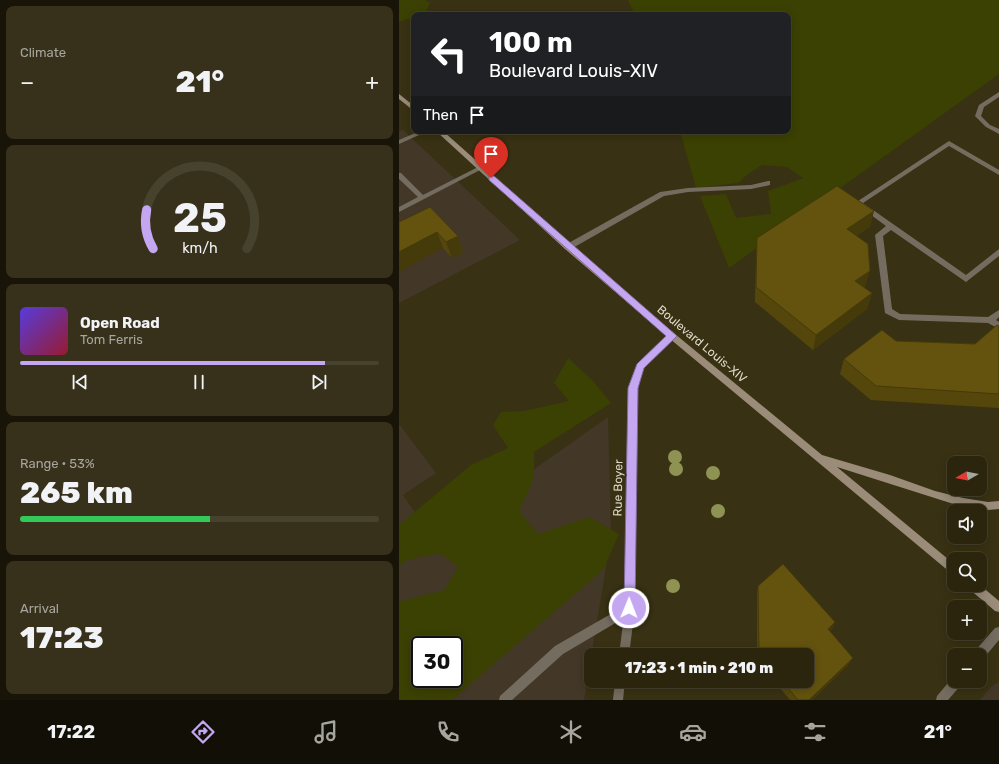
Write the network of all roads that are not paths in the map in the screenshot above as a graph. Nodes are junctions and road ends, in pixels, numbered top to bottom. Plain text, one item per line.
1 (999, 94) edge
2 (399, 96) edge
3 (411, 106) edge
4 (999, 132) edge
5 (418, 134) edge
6 (442, 134) edge
7 (399, 142) edge
8 (480, 168) junction
9 (999, 173) edge
10 (399, 175) edge
11 (768, 183) dead end
12 (423, 198) junction
13 (399, 210) edge
14 (891, 226) junction
15 (568, 247) junction
16 (999, 252) edge
17 (999, 313) edge
18 (990, 320) junction
19 (999, 326) edge
20 (672, 336) junction
21 (819, 458) junction
22 (999, 506) edge
23 (947, 564) edge
24 (981, 592) edge
25 (999, 607) edge
26 (629, 608) junction
27 (999, 632) edge
28 (625, 648) edge
29 (985, 648) edge
30 (619, 688) edge
31 (951, 688) edge
32 (504, 700) edge
33 (618, 700) edge
34 (941, 700) edge

1 - 4 street
2 - 3 main road
5 - 7 street
6 - 8 main road, Boulevard Louis-XIV
8 - 12 street
8 - 15 main road, Boulevard Louis-XIV
9 - 14 street
10 - 12 street
11 - 15 street
12 - 13 street
14 - 16 street
14 - 18 street
15 - 20 main road, Boulevard Louis-XIV
17 - 18 street
18 - 19 street
20 - 21 main road, Boulevard Louis-XIV
20 - 26 street, Rue Boyer
21 - 22 main road
21 - 23 main road, Boulevard Louis-XIV
24 - 25 main road
26 - 28 street, Rue Boyer
26 - 32 street
27 - 29 street
30 - 33 street
31 - 34 street

